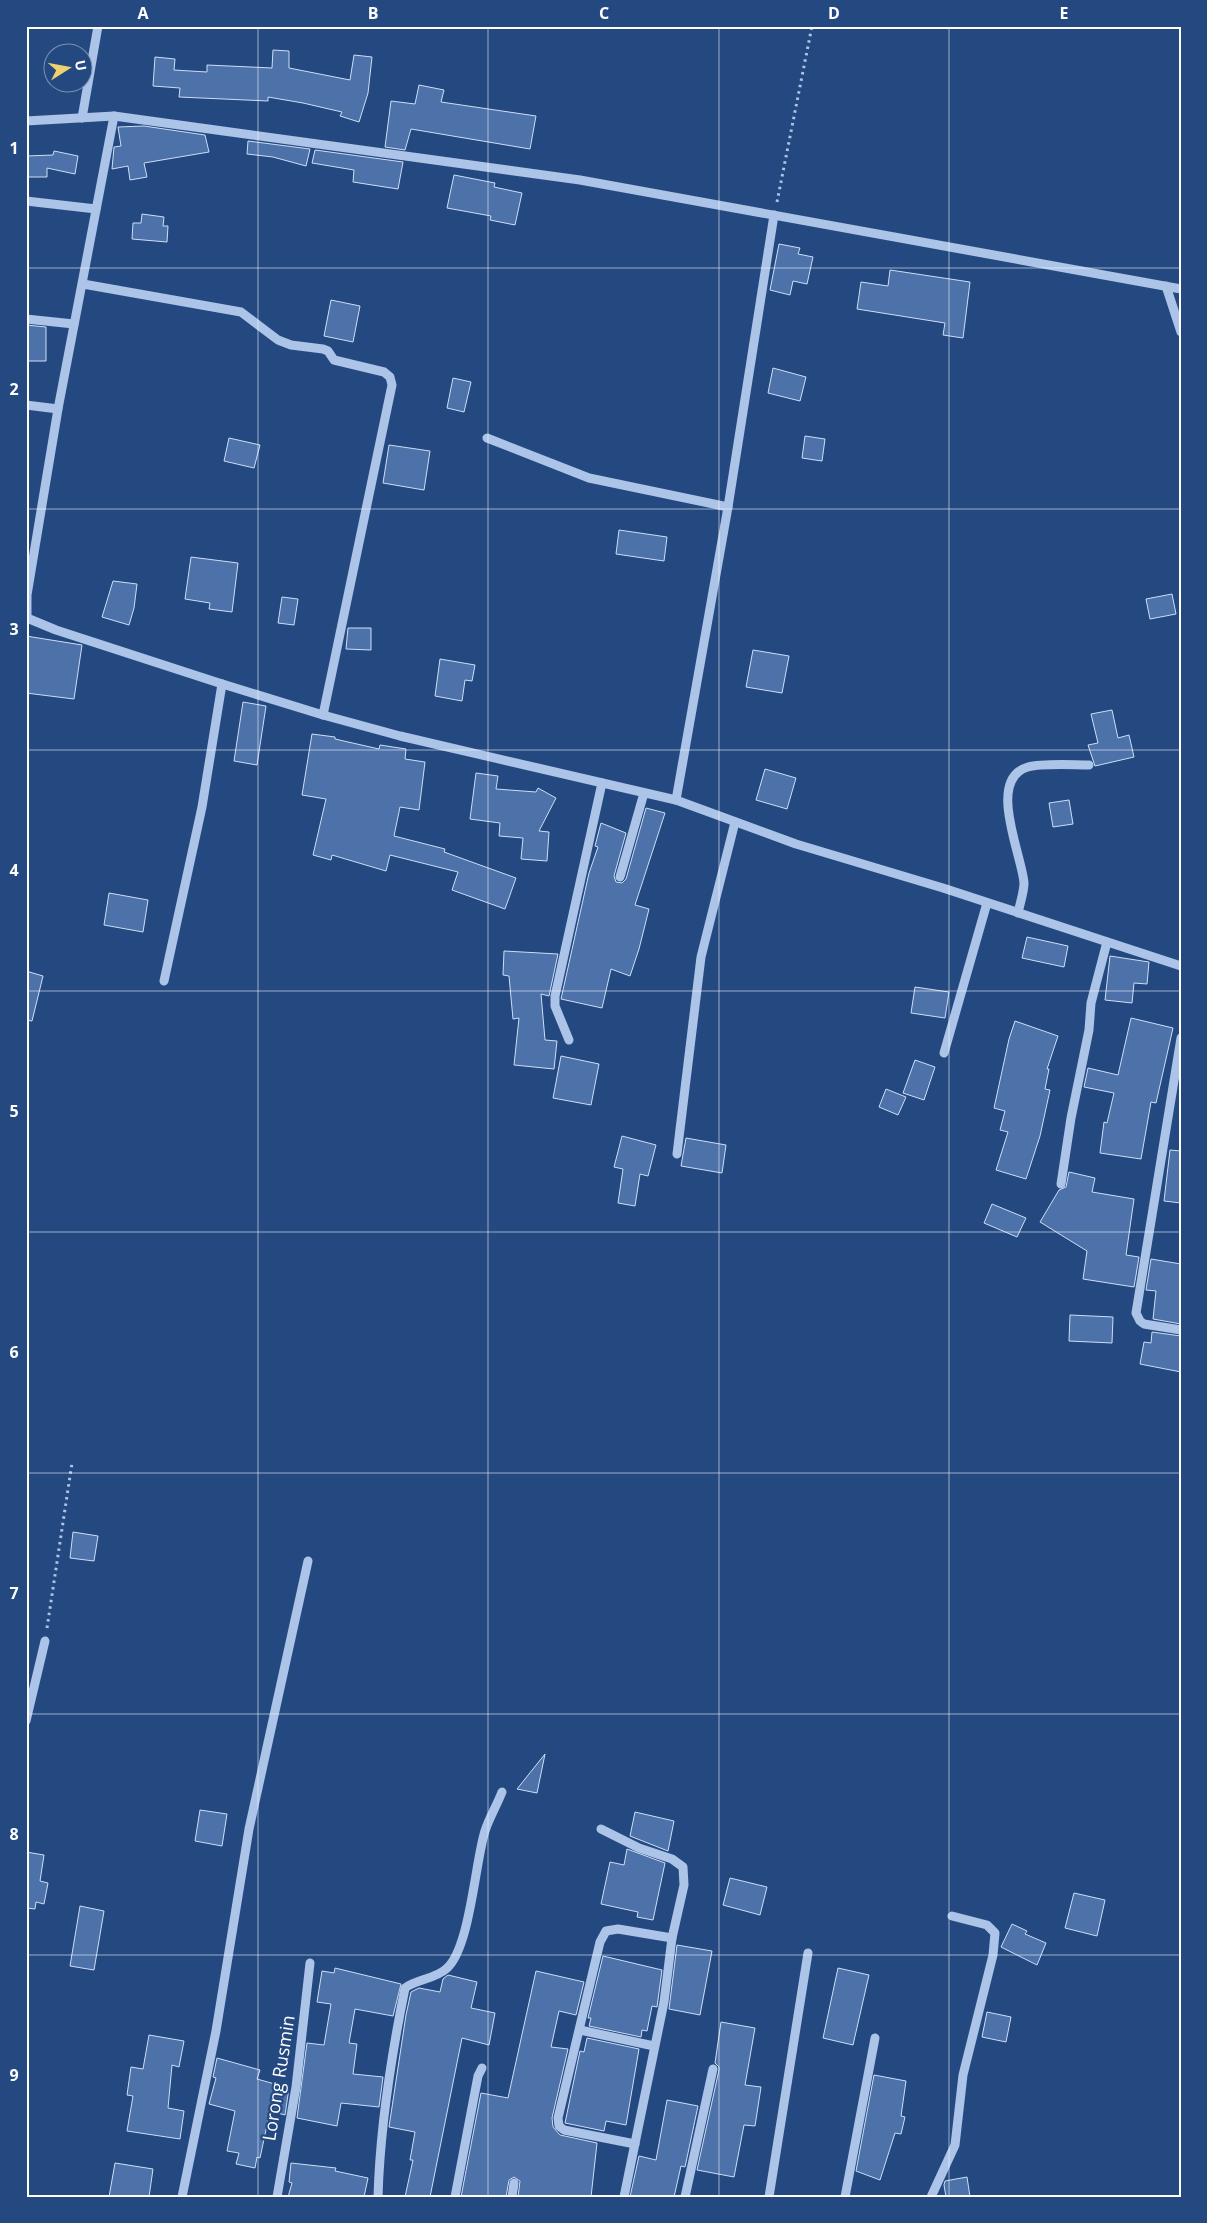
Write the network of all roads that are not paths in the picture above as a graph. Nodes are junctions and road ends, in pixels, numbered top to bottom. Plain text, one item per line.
1 (98, 26) edge
2 (114, 116) junction
3 (82, 118) junction
4 (26, 121) edge
5 (26, 201) edge
6 (96, 208) junction
7 (774, 216) junction
8 (83, 284) junction
9 (1166, 286) junction
10 (1181, 289) edge
11 (26, 320) edge
12 (74, 324) junction
13 (1181, 332) edge
14 (26, 405) edge
15 (58, 409) junction
16 (487, 438) dead end
17 (728, 507) junction
18 (27, 618) edge
19 (222, 684) junction
20 (324, 715) junction
21 (1089, 765) dead end
22 (602, 783) junction
23 (644, 793) junction
24 (676, 800) junction
25 (735, 822) junction
26 (620, 877) dead end
27 (987, 903) junction
28 (1018, 913) junction
29 (1107, 942) junction
30 (1181, 966) edge
31 (164, 981) dead end
32 (1181, 1038) edge
33 (569, 1040) dead end
34 (944, 1053) dead end
35 (677, 1154) dead end
36 (1061, 1184) dead end
37 (1181, 1330) edge
38 (308, 1562) dead end
39 (45, 1641) road end
40 (26, 1721) edge
41 (502, 1792) dead end
42 (602, 1829) dead end
43 (952, 1916) dead end
44 (672, 1938) junction
45 (808, 1953) dead end
46 (310, 1963) dead end
47 (580, 2030) junction
48 (875, 2038) dead end
49 (654, 2046) junction
50 (482, 2068) dead end
51 (713, 2070) dead end
52 (636, 2144) junction
53 (514, 2183) dead end
54 (182, 2197) edge
55 (276, 2197) edge
56 (378, 2197) edge
57 (455, 2197) edge
58 (512, 2197) edge
59 (624, 2197) edge
60 (685, 2197) edge
61 (769, 2197) edge
62 (845, 2197) edge
63 (931, 2197) edge

1 - 3 street
2 - 3 street
2 - 6 street
2 - 7 street
3 - 4 street
5 - 6 street
6 - 8 street
7 - 9 street
7 - 17 street
8 - 12 street
8 - 20 street
9 - 10 street
9 - 13 street
11 - 12 street
12 - 15 street
14 - 15 street
15 - 18 street
16 - 17 street
17 - 24 street
18 - 19 street
19 - 20 street
19 - 31 street
20 - 22 street
21 - 28 street
22 - 23 street
22 - 33 street
23 - 24 street
23 - 26 street
24 - 25 street
25 - 27 street
25 - 35 street
27 - 28 street
27 - 34 street
28 - 29 street
29 - 30 street
29 - 36 street
32 - 37 street
38 - 54 street
39 - 40 street
41 - 56 street
42 - 44 street
43 - 63 street
44 - 47 street
44 - 49 street
45 - 61 street
46 - 55 street, Lorong Rusmin
47 - 49 street
47 - 52 street
48 - 62 street
49 - 52 street
50 - 57 street
51 - 60 street
52 - 59 street
53 - 58 street

